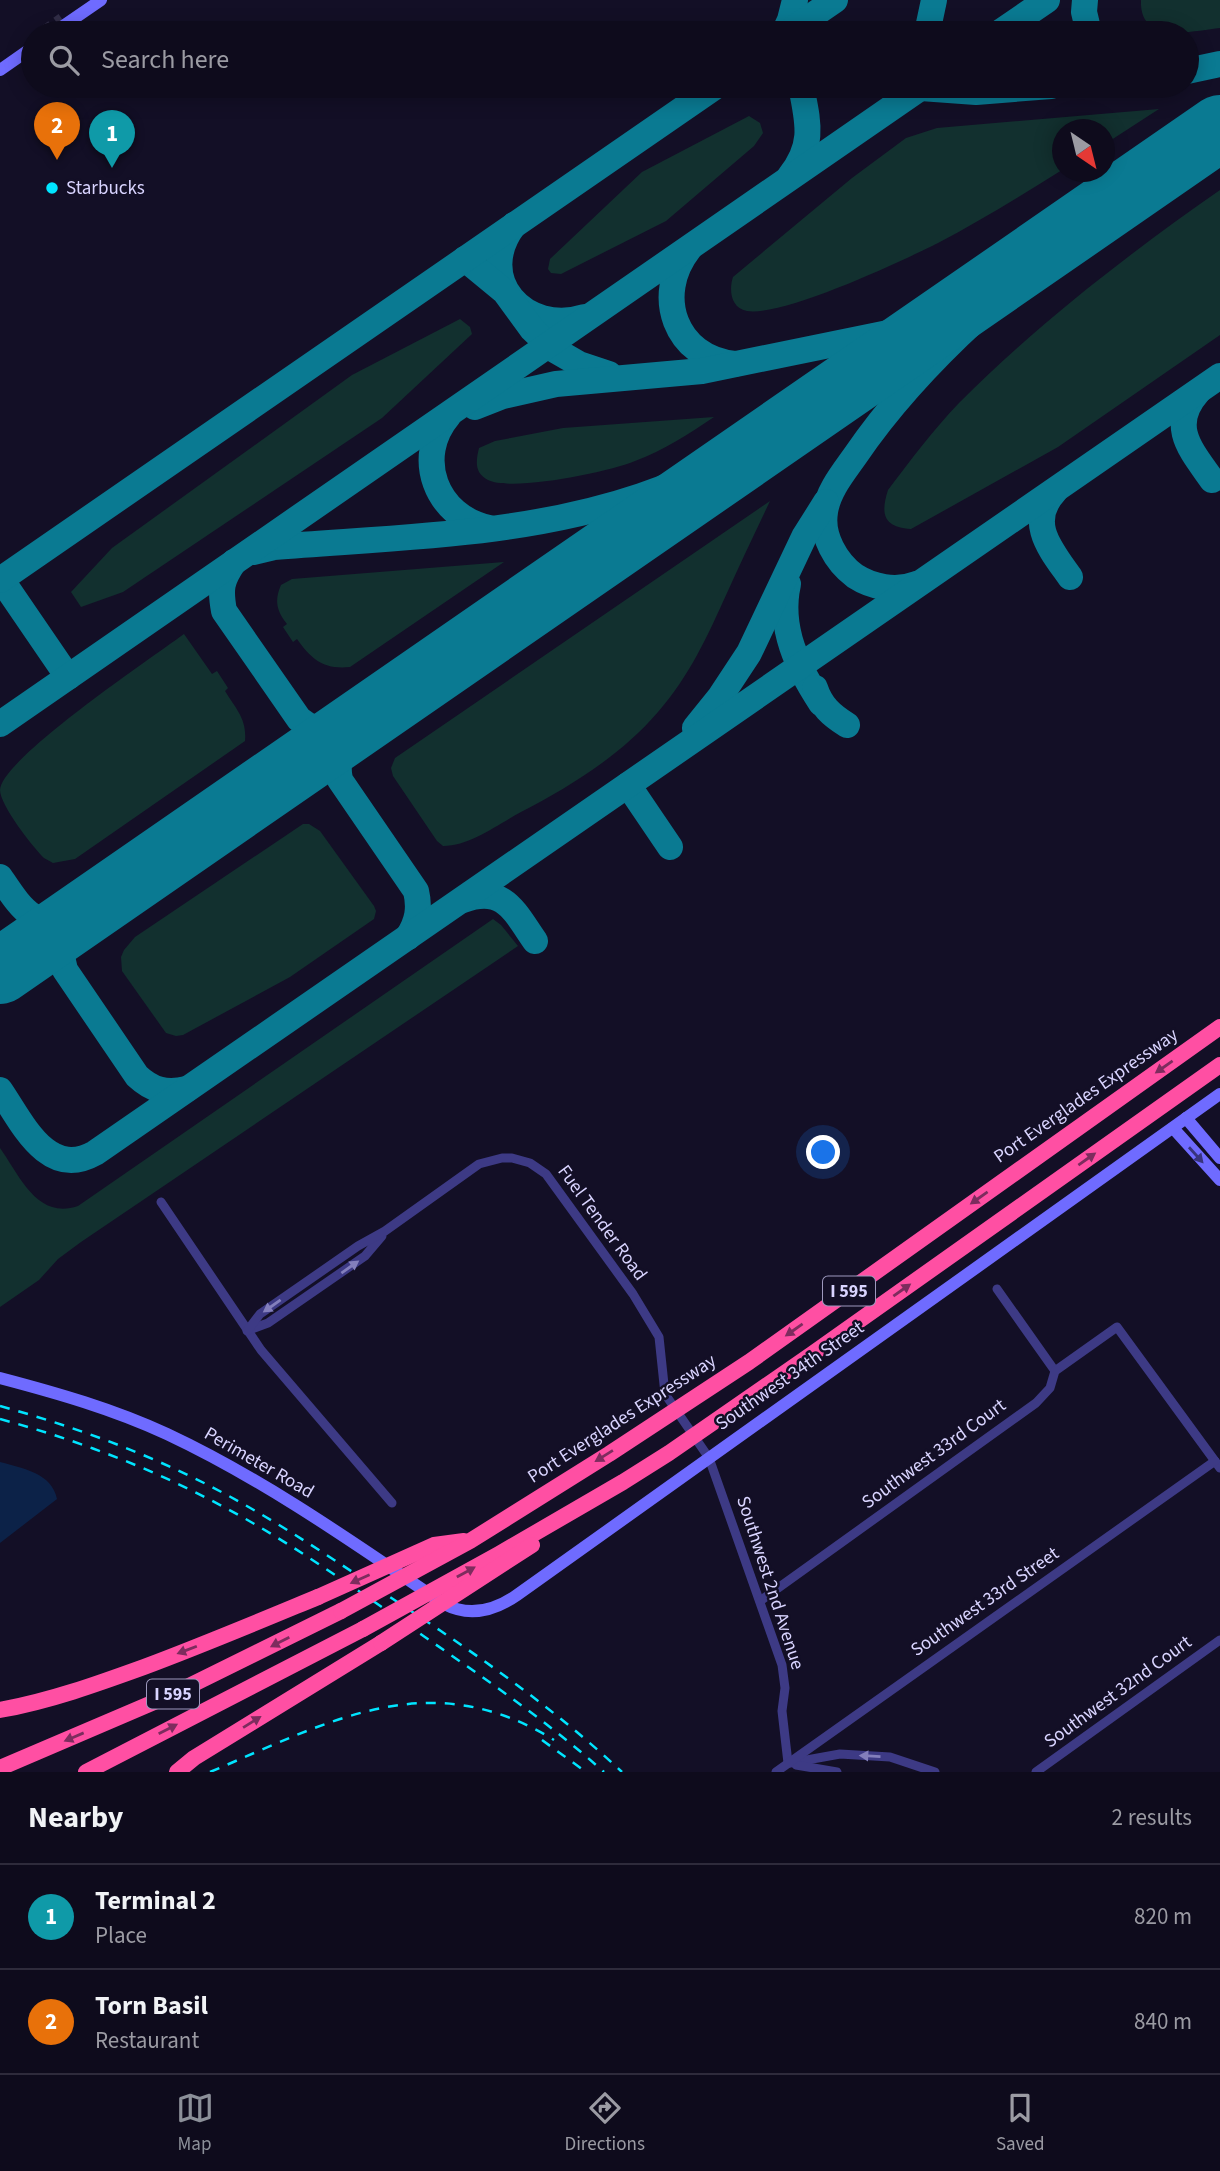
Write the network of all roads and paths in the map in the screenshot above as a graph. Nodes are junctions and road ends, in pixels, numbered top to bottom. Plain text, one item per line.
1 (102, 0) edge
2 (71, 21) tunnel mouth
3 (21, 55) edge
4 (0, 70) edge
5 (1220, 1027) edge
6 (1220, 1065) edge
7 (1220, 1094) edge
8 (1186, 1118) junction
9 (1173, 1128) junction
10 (1220, 1158) edge
11 (1220, 1180) edge
12 (162, 1202) dead end
13 (997, 1289) dead end
14 (247, 1331) junction
15 (1055, 1371) junction
16 (0, 1378) edge
17 (709, 1458) junction
18 (1217, 1464) edge
19 (623, 1482) junction
20 (391, 1503) dead end
21 (470, 1541) junction
22 (760, 1601) junction
23 (482, 1611) joint
24 (1220, 1640) edge
25 (0, 1710) edge
26 (788, 1763) junction
27 (0, 1768) edge
28 (86, 1772) edge
29 (177, 1772) edge
30 (776, 1772) edge
31 (837, 1772) edge
32 (935, 1772) edge
33 (1036, 1772) edge

1 - 2 street
3 - 4 street
5 -> 21 highway, Port Everglades Expressway / I 595, bridge
19 -> 6 highway, I 595, bridge
7 - 8 street, Southwest 34th Street
8 - 9 street, Southwest 34th Street
8 - 10 street
9 -> 11 street
9 - 17 street, Southwest 34th Street
12 - 14 street
13 - 15 street
14 - 17 street, Fuel Tender Road
14 - 20 street
15 - 18 street, Southwest 33rd Court
15 - 22 street, Southwest 33rd Court
16 - 23 street, Perimeter Road
17 - 22 street, Southwest 2nd Avenue
17 - 23 street, Southwest 34th Street
18 - 26 street, Southwest 33rd Street
28 -> 19 highway, I 595, bridge
29 -> 19 highway, bridge
21 -> 25 highway, bridge
21 -> 27 highway, Port Everglades Expressway / I 595, bridge
22 - 26 street, Southwest 2nd Avenue
24 - 33 street, Southwest 32nd Court
26 - 30 street, Southwest 33rd Street
26 - 31 street
32 -> 26 street

